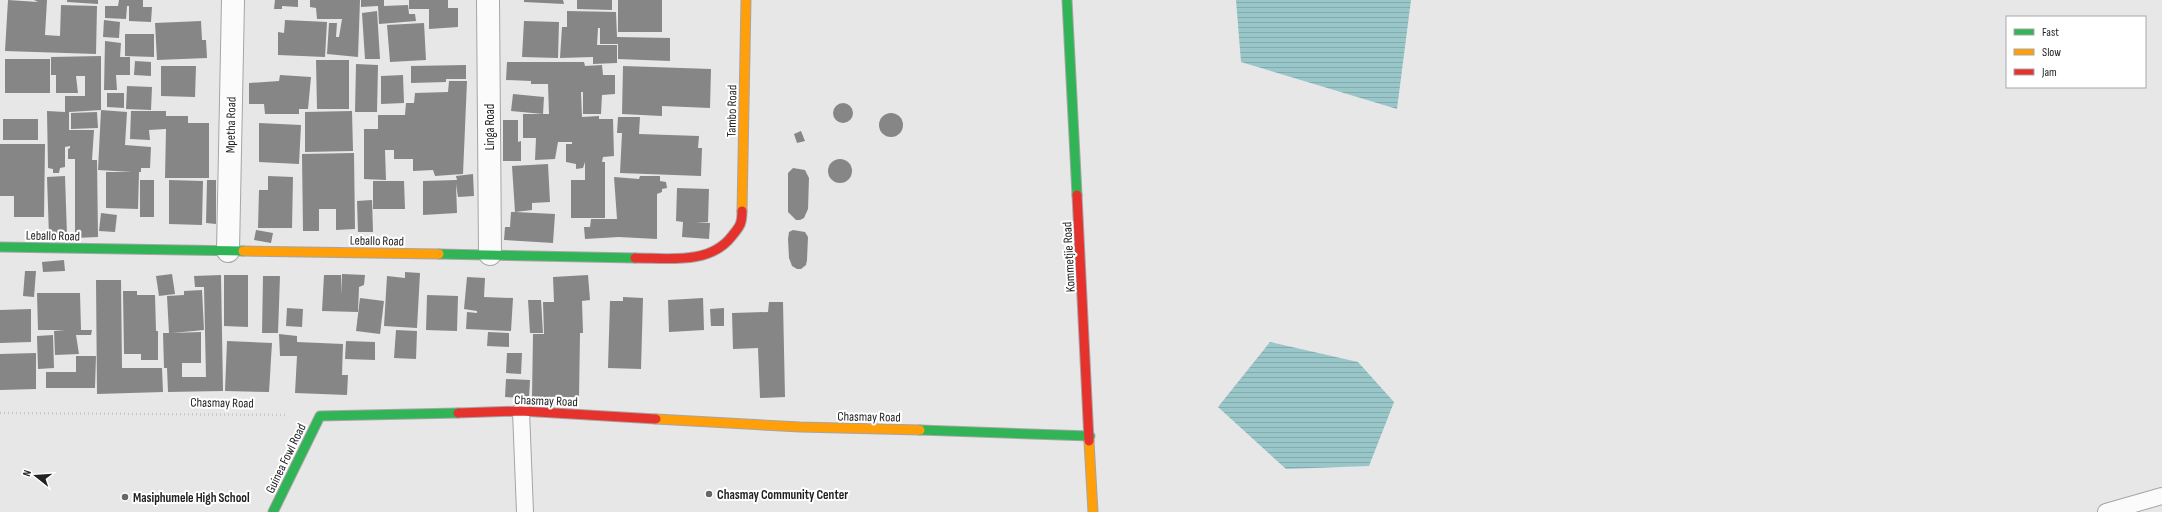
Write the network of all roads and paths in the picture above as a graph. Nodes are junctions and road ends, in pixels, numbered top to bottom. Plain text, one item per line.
1 (233, 0) edge
2 (488, 0) edge
3 (746, 0) edge
4 (1067, 0) edge
5 (742, 223) joint
6 (0, 247) edge
7 (228, 251) junction
8 (490, 254) junction
9 (521, 411) junction
10 (0, 413) edge
11 (320, 416) junction
12 (1090, 436) junction
13 (2162, 496) edge
14 (273, 512) edge
15 (525, 512) edge
16 (1093, 512) edge
17 (2106, 512) edge

1 - 7 street, Mpetha Road
2 - 8 street, Linga Road
3 - 5 street, Tambo Road
4 - 12 street, Kommetjie Road
5 - 8 street, Leballo Road
6 - 7 street, Leballo Road
7 - 8 street, Leballo Road
9 - 11 street, Chasmay Road
9 - 12 street, Chasmay Road
9 - 15 lane
10 - 11 path, Chasmay Road
11 - 14 street, Guinea Fowl Road
12 - 16 street, Kommetjie Road
13 - 17 lane

